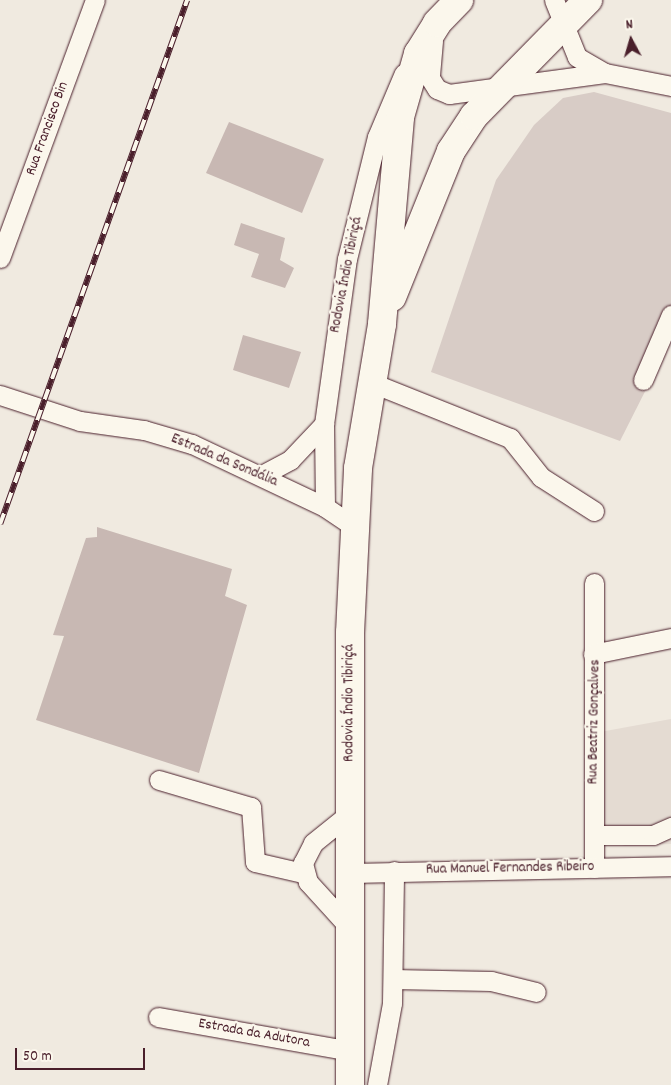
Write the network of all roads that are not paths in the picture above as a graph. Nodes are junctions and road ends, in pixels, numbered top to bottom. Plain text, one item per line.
1 (95, 0) edge
2 (458, 0) edge
3 (588, 0) edge
4 (558, 12) edge
5 (437, 23) junction
6 (418, 54) junction
7 (605, 72) junction
8 (671, 86) edge
9 (498, 89) junction
10 (0, 258) edge
11 (671, 315) edge
12 (382, 324) junction
13 (643, 380) dead end
14 (370, 382) junction
15 (0, 395) edge
16 (324, 424) junction
17 (262, 475) junction
18 (325, 507) junction
19 (594, 511) dead end
20 (353, 526) junction
21 (594, 584) dead end
22 (671, 638) edge
23 (594, 654) junction
24 (159, 780) dead end
25 (350, 813) junction
26 (671, 827) edge
27 (594, 835) junction
28 (671, 866) edge
29 (594, 868) junction
30 (394, 871) junction
31 (349, 873) junction
32 (303, 874) junction
33 (350, 927) junction
34 (393, 979) junction
35 (536, 992) dead end
36 (158, 1017) dead end
37 (350, 1050) junction
38 (350, 1085) edge
39 (377, 1085) edge

1 - 10 street, Rua Francisco Bin
2 - 5 highway, Rodovia Índio Tibiriçá
3 - 4 highway, Rodovia Índio Tibiriçá
4 - 7 street
4 - 9 highway, Rodovia Índio Tibiriçá
5 - 6 highway, Rodovia Índio Tibiriçá
5 - 9 street
6 - 12 highway, Rodovia Índio Tibiriçá
6 - 16 street, Rodovia Índio Tibiriçá
7 - 8 street
7 - 9 street
9 - 12 highway, Rodovia Índio Tibiriçá
11 - 13 street
12 - 14 highway, Rodovia Índio Tibiriçá
14 - 19 street
14 - 20 highway, Rodovia Índio Tibiriçá
15 - 17 street, Estrada da Sondália
16 - 17 street
16 - 18 street, Rodovia Índio Tibiriçá
17 - 18 street, Estrada da Sondália
18 - 20 street, Estrada da Sondália
20 - 25 highway, Rodovia Índio Tibiriçá
21 - 23 street
22 - 23 street, Rua Beatriz Gonçalves
23 - 27 street, Rua Beatriz Gonçalves
24 - 32 street
25 - 31 highway, Rodovia Índio Tibiriçá
25 - 32 street
26 - 27 street
27 - 29 street, Rua Beatriz Gonçalves
28 - 29 street, Rua Manuel Fernandes Ribeiro
29 - 30 street, Rua Manuel Fernandes Ribeiro
30 - 31 street, Rua Manuel Fernandes Ribeiro
30 - 34 street
31 - 33 highway, Rodovia Índio Tibiriçá
32 - 33 street
33 - 37 highway, Rodovia Índio Tibiriçá
34 - 35 street
34 - 39 street
36 - 37 street, Estrada da Adutora
37 - 38 highway, Rodovia Índio Tibiriçá

